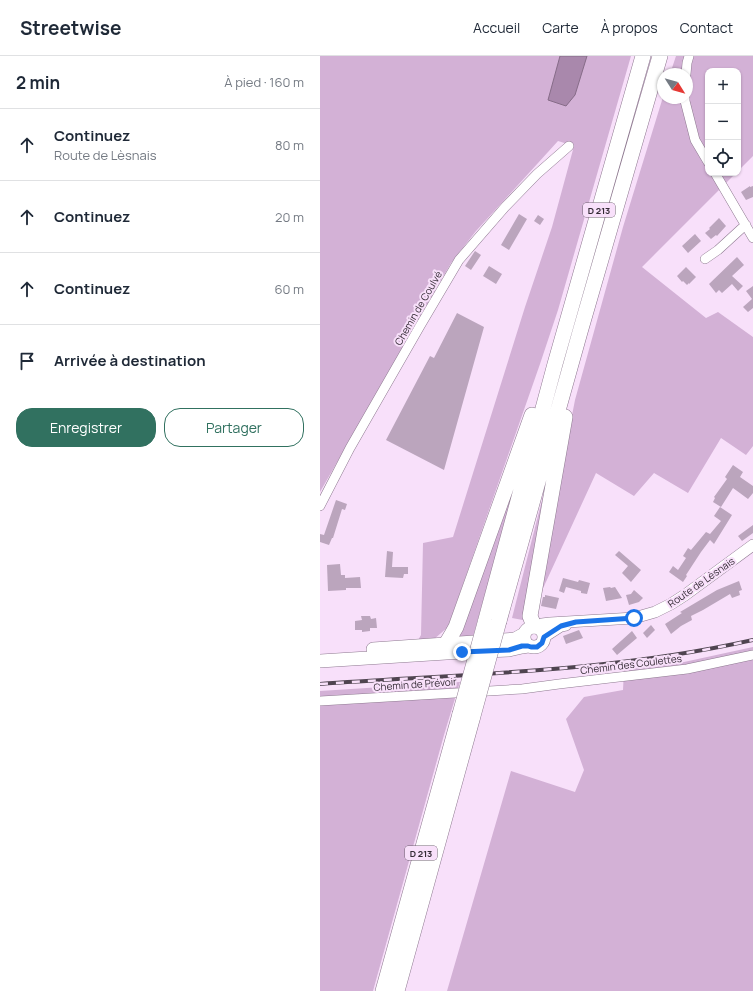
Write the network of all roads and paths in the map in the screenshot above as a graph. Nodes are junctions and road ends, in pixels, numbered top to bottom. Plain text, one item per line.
1 (643, 56) edge
2 (660, 56) edge
3 (689, 56) edge
4 (687, 68) edge
5 (686, 104) edge
6 (569, 146) dead end
7 (705, 156) edge
8 (717, 176) edge
9 (746, 226) junction
10 (753, 238) edge
11 (705, 259) dead end
12 (585, 314) junction
13 (556, 364) junction
14 (320, 506) edge
15 (753, 545) edge
16 (492, 622) junction
17 (533, 634) junction
18 (446, 644) junction
19 (320, 653) edge
20 (753, 655) edge
21 (320, 661) edge
22 (512, 690) joint
23 (320, 701) edge
24 (466, 715) junction
25 (383, 991) edge
26 (397, 991) edge

1 - 13 highway, D 213
2 - 12 highway, D 213
3 - 4 street
5 - 7 street
6 - 14 street, Chemin de Coulvé
8 - 9 street
9 - 10 street
9 - 11 street
12 - 16 highway, D 213
12 - 17 highway
13 - 16 highway, D 213
13 - 18 highway
15 - 17 street, Route de Lèsnais
16 - 24 highway, D 213, bridge
17 - 18 main road
17 - 21 main road
18 - 19 main road
20 - 22 street, Chemin des Coulettes
22 - 23 street, Chemin de Prévoir
24 - 25 highway, D 213
24 - 26 highway, D 213

